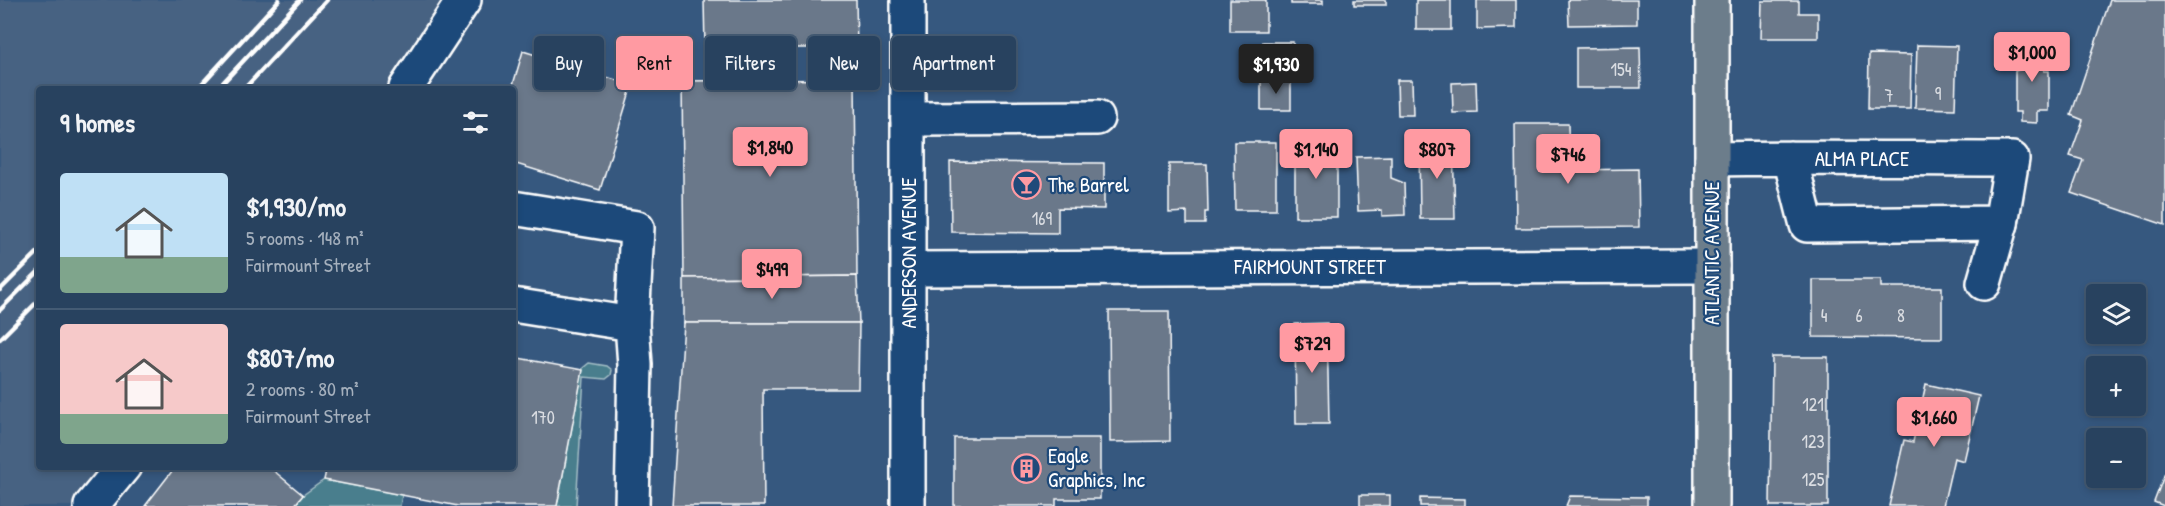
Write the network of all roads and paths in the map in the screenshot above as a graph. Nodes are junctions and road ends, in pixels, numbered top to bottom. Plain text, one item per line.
1 (464, 0) edge
2 (908, 0) edge
3 (1712, 0) edge
4 (407, 86) edge
5 (1096, 118) dead end
6 (908, 119) junction
7 (1790, 158) junction
8 (1712, 159) junction
9 (516, 208) edge
10 (2001, 223) junction
11 (1712, 266) junction
12 (909, 269) junction
13 (1984, 283) dead end
14 (516, 305) edge
15 (632, 324) junction
16 (121, 470) edge
17 (91, 506) edge
18 (632, 506) edge
19 (908, 506) edge
20 (1712, 506) edge

1 - 4 street
2 - 6 street, ANDERSON AVENUE
3 - 8 main road, ATLANTIC AVENUE
5 - 6 street
6 - 12 street, ANDERSON AVENUE
7 - 8 street, ALMA PLACE
7 - 10 street
7 - 10 street, ALMA PLACE
8 - 11 main road, ATLANTIC AVENUE
9 - 15 street
10 - 13 street
11 - 12 street, FAIRMOUNT STREET
11 - 20 main road, ATLANTIC AVENUE
12 - 19 street, ANDERSON AVENUE
14 - 15 street
15 - 18 street
16 - 17 street

